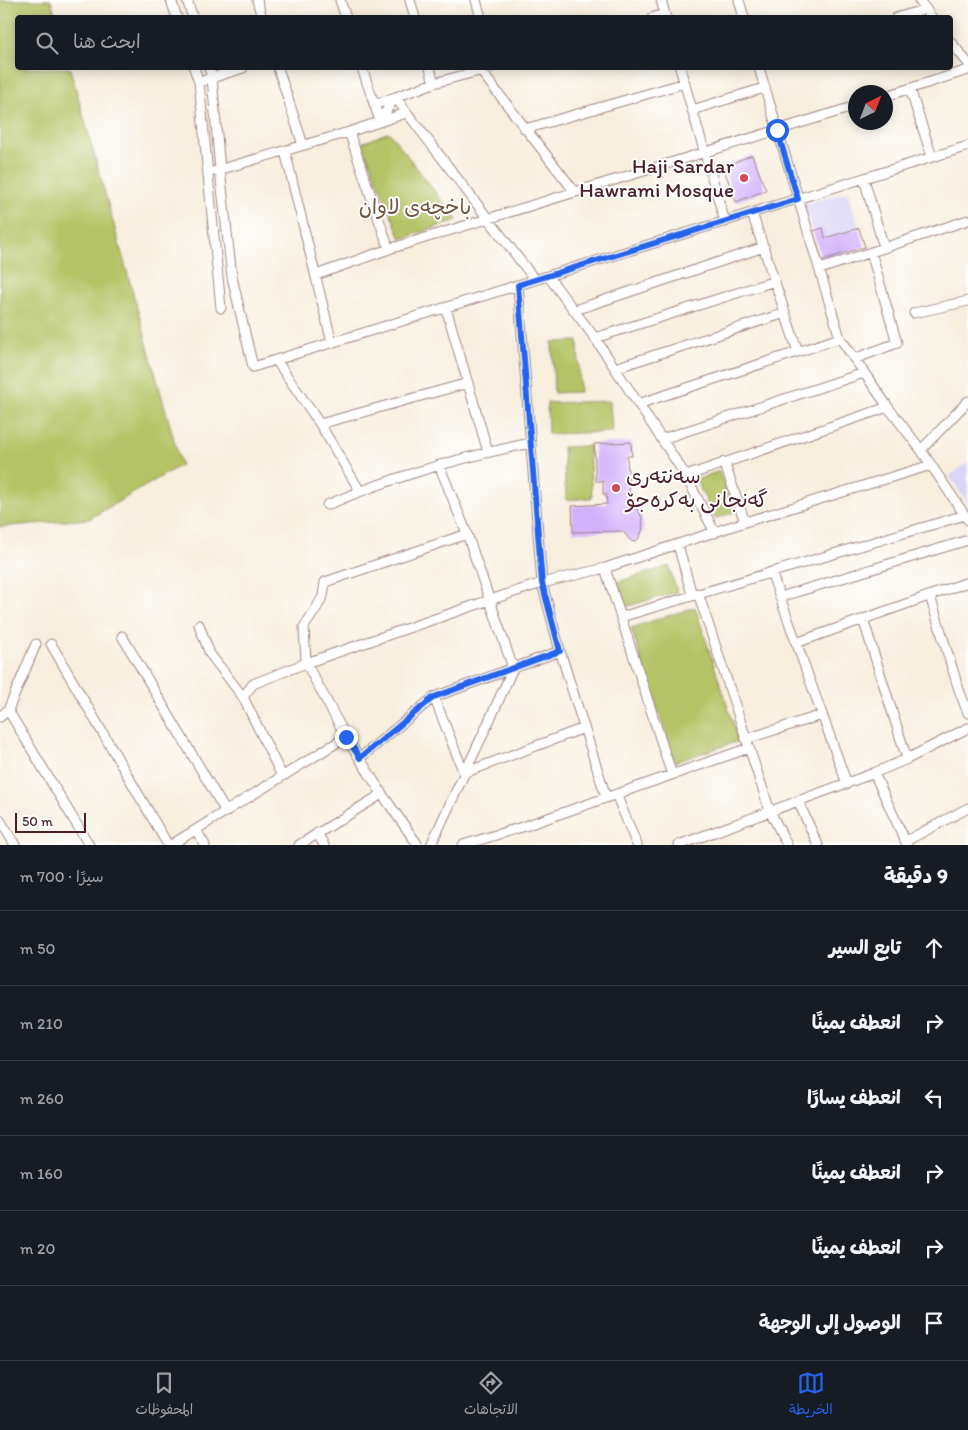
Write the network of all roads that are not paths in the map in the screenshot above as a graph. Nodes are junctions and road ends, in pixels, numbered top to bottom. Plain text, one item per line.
1 (171, 0) edge
2 (188, 0) edge
3 (257, 0) edge
4 (340, 0) edge
5 (410, 0) edge
6 (476, 0) edge
7 (660, 0) edge
8 (739, 0) edge
9 (919, 0) edge
10 (926, 9) junction
11 (176, 15) edge
12 (192, 15) edge
13 (261, 15) edge
14 (345, 15) edge
15 (414, 15) edge
16 (480, 15) edge
17 (665, 15) edge
18 (743, 15) edge
19 (906, 15) edge
20 (930, 15) edge
21 (953, 45) edge
22 (968, 63) edge
23 (195, 70) edge
24 (209, 70) edge
25 (237, 70) edge
26 (279, 70) edge
27 (363, 70) edge
28 (431, 70) edge
29 (480, 70) joint
30 (681, 70) edge
31 (760, 70) edge
32 (968, 70) edge
33 (212, 78) junction
34 (199, 82) junction
35 (434, 83) junction
36 (685, 83) junction
37 (764, 88) junction
38 (910, 89) junction
39 (893, 94) edge
40 (395, 97) junction
41 (374, 105) junction
42 (388, 108) junction
43 (848, 108) edge
44 (692, 110) junction
45 (406, 112) junction
46 (380, 122) junction
47 (525, 129) junction
48 (777, 130) junction
49 (349, 132) junction
50 (303, 145) junction
51 (968, 146) edge
52 (285, 151) junction
53 (704, 151) junction
54 (932, 157) junction
55 (220, 170) junction
56 (207, 173) junction
57 (864, 179) junction
58 (574, 192) junction
59 (798, 199) junction
60 (752, 213) junction
61 (488, 219) junction
62 (968, 220) edge
63 (725, 222) junction
64 (764, 247) junction
65 (884, 248) junction
66 (389, 249) junction
67 (871, 252) junction
68 (820, 269) junction
69 (316, 275) junction
70 (548, 276) junction
71 (535, 280) junction
72 (775, 281) junction
73 (518, 285) junction
74 (968, 301) edge
75 (221, 308) dead end
76 (446, 308) junction
77 (575, 310) junction
78 (914, 312) dead end
79 (785, 313) junction
80 (595, 338) junction
81 (840, 338) junction
82 (332, 343) junction
83 (798, 352) junction
84 (854, 359) junction
85 (276, 360) junction
86 (615, 368) junction
87 (864, 374) junction
88 (468, 383) junction
89 (968, 401) edge
90 (638, 404) junction
91 (888, 407) junction
92 (320, 424) junction
93 (662, 439) junction
94 (532, 443) junction
95 (921, 450) junction
96 (488, 452) junction
97 (724, 462) junction
98 (931, 464) junction
99 (439, 465) junction
100 (686, 476) junction
101 (360, 491) junction
102 (327, 505) dead end
103 (966, 517) edge
104 (745, 522) junction
105 (715, 533) junction
106 (467, 534) junction
107 (968, 540) edge
108 (678, 544) junction
109 (605, 568) junction
110 (771, 572) junction
111 (968, 582) edge
112 (542, 583) junction
113 (695, 594) junction
114 (930, 596) junction
115 (780, 597) junction
116 (490, 600) junction
117 (621, 617) junction
118 (863, 619) junction
119 (199, 625) dead end
120 (122, 636) dead end
121 (796, 643) junction
122 (36, 644) dead end
123 (50, 644) dead end
124 (560, 651) junction
125 (306, 663) junction
126 (513, 668) junction
127 (243, 697) junction
128 (434, 697) junction
129 (8, 710) junction
130 (968, 713) edge
131 (822, 715) junction
132 (0, 717) edge
133 (584, 728) junction
134 (968, 728) edge
135 (346, 737) junction
136 (748, 743) junction
137 (360, 758) junction
138 (907, 759) junction
139 (464, 773) junction
140 (874, 773) junction
141 (672, 775) junction
142 (282, 776) junction
143 (847, 784) junction
144 (382, 794) junction
145 (616, 794) junction
146 (606, 797) junction
147 (798, 801) junction
148 (967, 810) edge
149 (770, 811) junction
150 (226, 812) junction
151 (0, 820) edge
152 (196, 830) junction
153 (317, 833) junction
154 (907, 843) edge
155 (15, 845) edge
156 (89, 845) edge
157 (170, 845) edge
158 (205, 845) edge
159 (299, 845) edge
160 (324, 845) edge
161 (418, 845) edge
162 (431, 845) edge
163 (463, 845) edge
164 (637, 845) edge
165 (679, 845) edge
166 (787, 845) edge
167 (818, 845) edge

1 - 11 street
2 - 12 street
3 - 13 street
4 - 14 street
5 - 15 street
6 - 16 street
7 - 17 street
8 - 18 street
9 - 10 street
10 - 19 street
10 - 20 street
21 - 22 street
23 - 34 street
24 - 33 street
25 - 33 street
26 - 50 street
27 - 41 street
28 - 35 street
29 - 35 street
29 - 47 street
30 - 36 street
31 - 37 street
32 - 38 street
33 - 34 street
33 - 55 street
34 - 56 street
35 - 40 street
36 - 44 street
36 - 47 street
37 - 44 street
37 - 48 street
38 - 39 street
38 - 54 street
40 - 41 street
40 - 42 street
40 - 45 street
41 - 42 street
41 - 46 street
42 - 45 street
42 - 46 street
43 - 48 street
44 - 53 street
45 - 46 street
45 - 61 street
46 - 49 street
47 - 58 street
48 - 53 street
48 - 59 street
49 - 50 street
49 - 66 street
50 - 52 street
51 - 54 street
52 - 55 street
52 - 69 street
53 - 58 street
53 - 63 street
54 - 57 street
55 - 56 street
55 - 85 street
56 - 75 street
57 - 59 street
57 - 65 street
58 - 61 street
59 - 60 street
59 - 68 street
60 - 63 street
60 - 64 street
61 - 66 street
61 - 71 street
62 - 65 street
63 - 70 street
64 - 72 street
64 - 77 street
65 - 67 street
66 - 69 street
67 - 68 street
67 - 84 street
68 - 81 street
69 - 82 street
70 - 71 street
70 - 77 street
71 - 73 street
72 - 79 street
72 - 80 street
73 - 76 street
73 - 94 street
74 - 78 street
76 - 82 street
76 - 88 street
77 - 80 street
79 - 83 street
79 - 86 street
80 - 86 street
81 - 83 street
81 - 84 street
82 - 85 street
83 - 90 street
84 - 87 street
85 - 92 street
86 - 90 street
87 - 91 street
87 - 93 street
88 - 92 street
88 - 96 street
89 - 95 street
90 - 93 street
91 - 95 street
91 - 97 street
92 - 101 street
93 - 100 street
94 - 96 street
94 - 112 street
95 - 98 street
96 - 99 street
97 - 100 street
97 - 104 street
98 - 103 street
98 - 104 street
99 - 101 street
99 - 106 street
100 - 105 street
101 - 102 street
103 - 110 street
104 - 105 street
105 - 108 street
106 - 116 street
106 - 125 street
107 - 115 street
108 - 109 street
108 - 113 street
109 - 112 street
109 - 117 street
110 - 113 street
110 - 115 street
111 - 114 street
112 - 116 street
112 - 124 street
113 - 117 street
113 - 136 street
114 - 118 street
114 - 130 street
115 - 121 street
116 - 125 street
116 - 126 street
117 - 141 street
118 - 121 street
118 - 138 street
119 - 127 street
120 - 150 street
121 - 131 street
122 - 129 street
123 - 157 street
124 - 126 street
124 - 133 street
125 - 127 street
125 - 135 street
126 - 128 street
126 - 139 street
127 - 142 street
128 - 137 street
128 - 139 street
129 - 132 street
129 - 156 street
131 - 136 street
131 - 143 street
133 - 139 street
133 - 146 street
134 - 138 street
135 - 137 street
135 - 142 street
136 - 141 street
136 - 149 street
137 - 144 street
138 - 140 street
139 - 162 street
140 - 143 street
140 - 154 street
141 - 145 street
142 - 150 street
143 - 147 street
144 - 153 street
144 - 161 street
145 - 146 street
145 - 164 street
146 - 163 street
147 - 149 street
147 - 167 street
148 - 154 street
149 - 165 street
149 - 166 street
150 - 152 street
151 - 155 street
152 - 157 street
152 - 158 street
153 - 159 street
153 - 160 street

